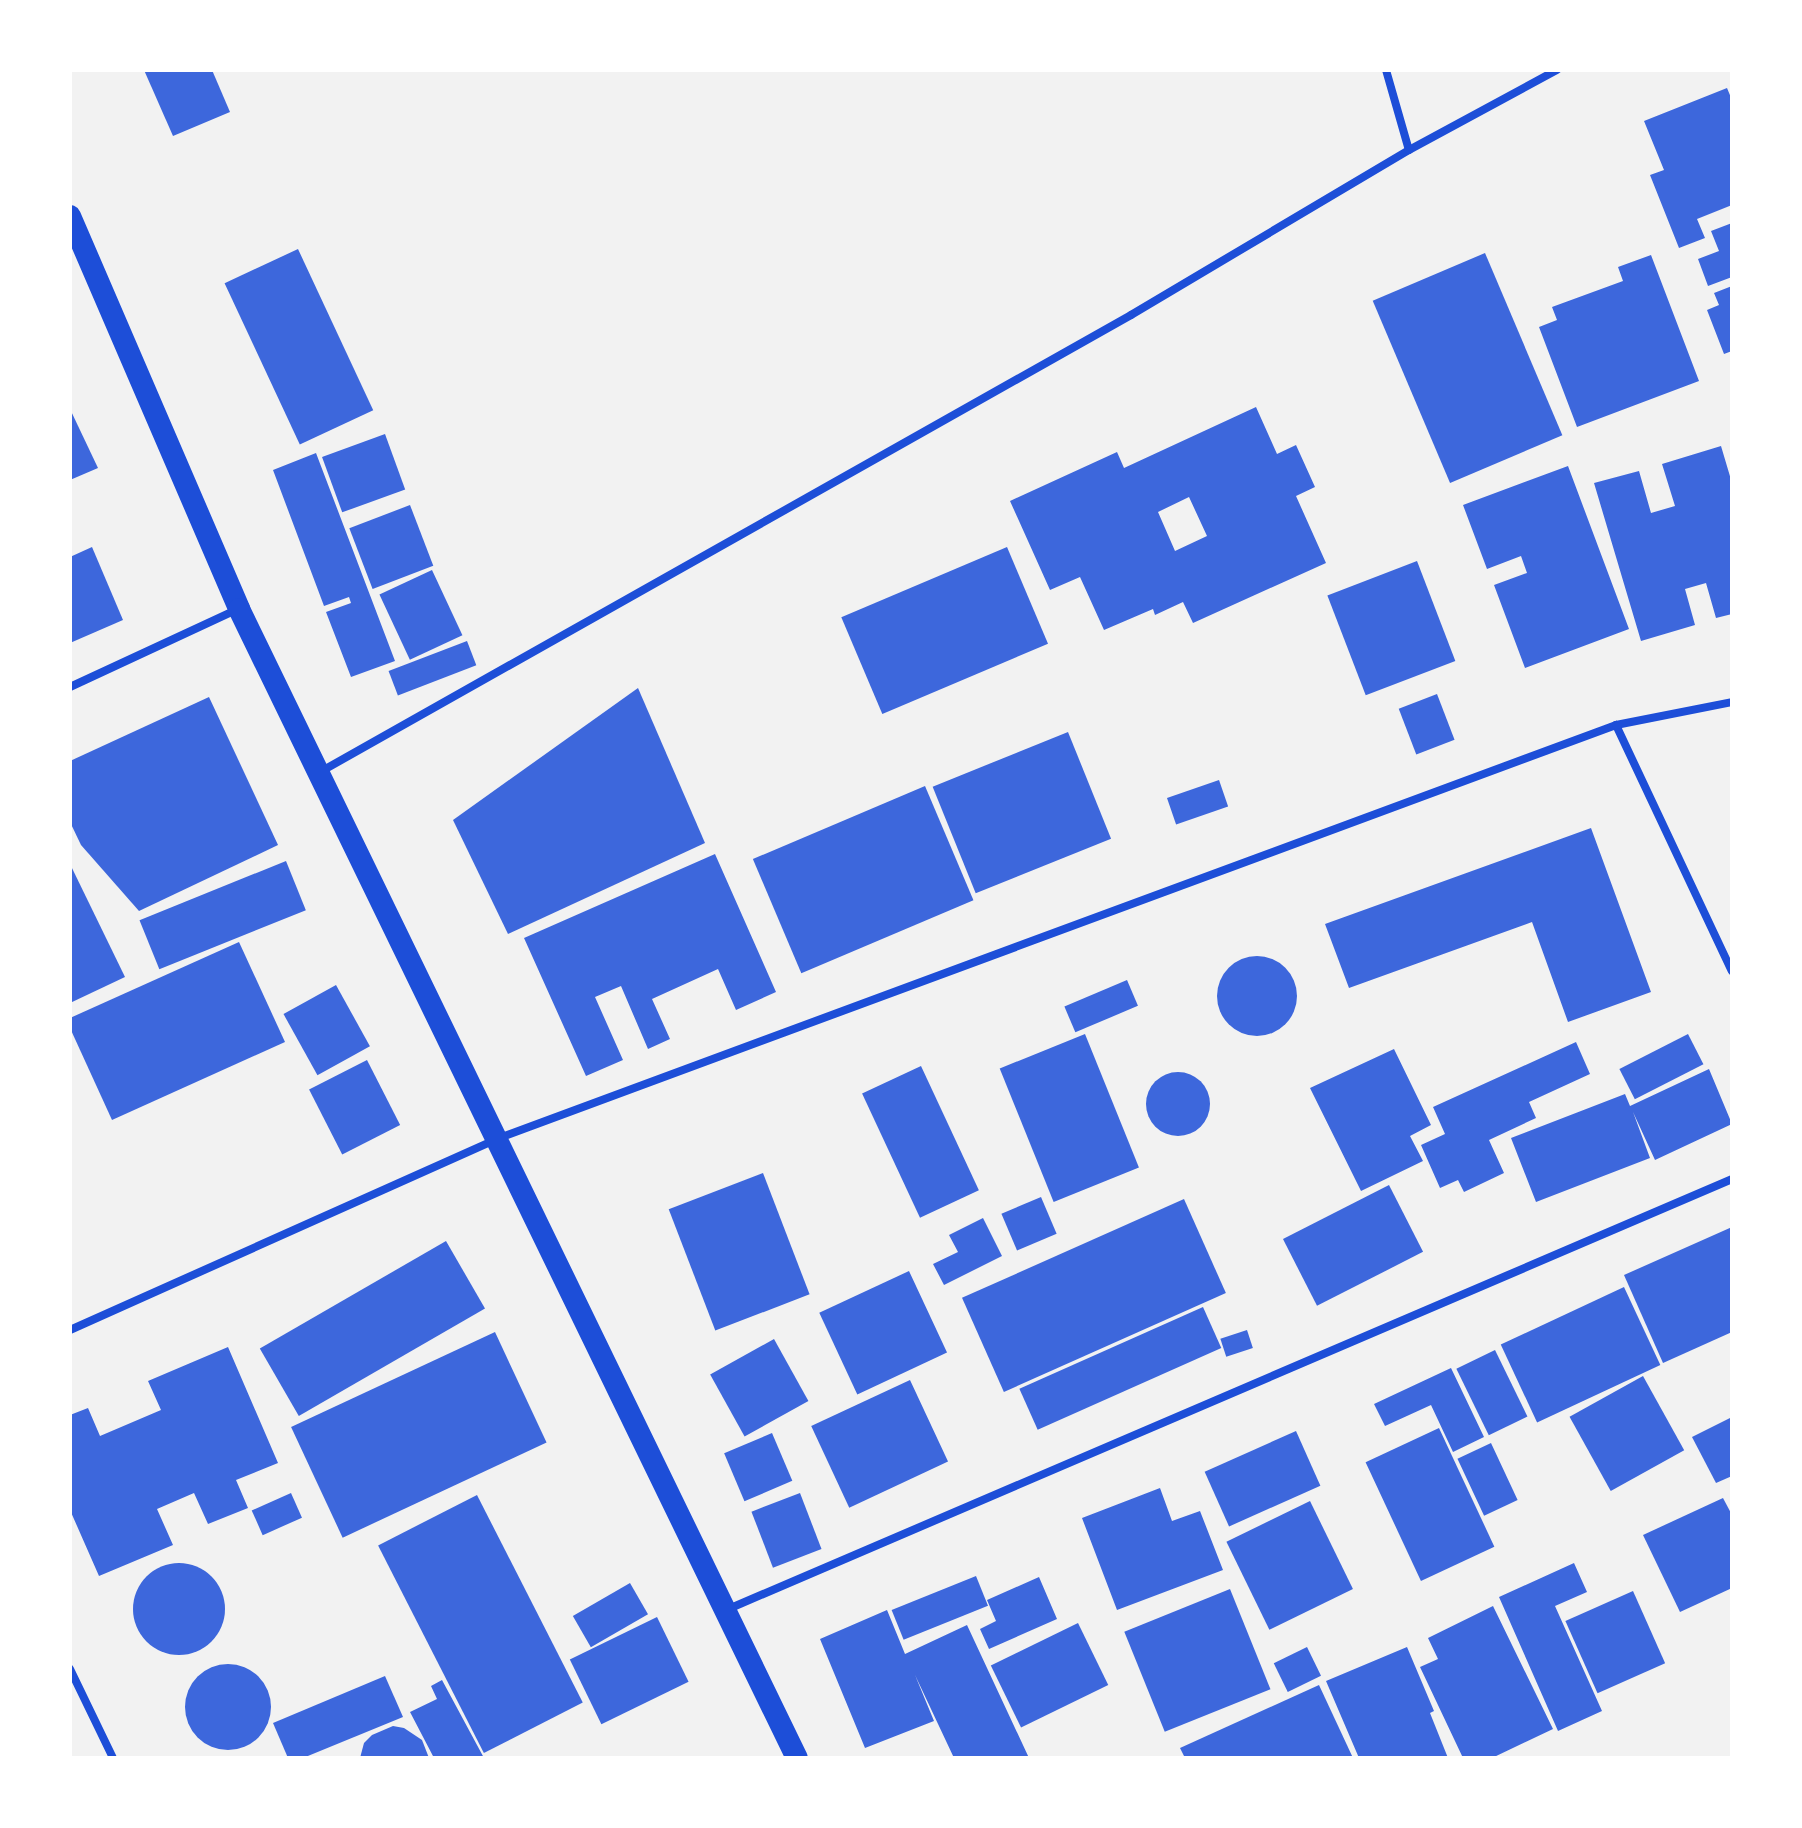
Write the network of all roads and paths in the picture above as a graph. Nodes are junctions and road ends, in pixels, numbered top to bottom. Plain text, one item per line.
1 (1386, 70) edge
2 (1557, 70) edge
3 (1409, 150) junction
4 (70, 216) edge
5 (239, 609) junction
6 (70, 687) edge
7 (1732, 702) edge
8 (1616, 725) junction
9 (320, 772) junction
10 (1732, 971) edge
11 (499, 1138) junction
12 (1732, 1179) edge
13 (70, 1330) edge
14 (726, 1610) junction
15 (70, 1669) edge
16 (113, 1758) edge
17 (797, 1758) edge

1 - 3 street
2 - 3 street
3 - 9 street
4 - 5 highway
5 - 6 street
5 - 9 highway
7 - 8 street
8 - 10 street
8 - 11 street
9 - 11 highway
11 - 13 street
11 - 14 highway
12 - 14 street
14 - 17 highway
15 - 16 street

